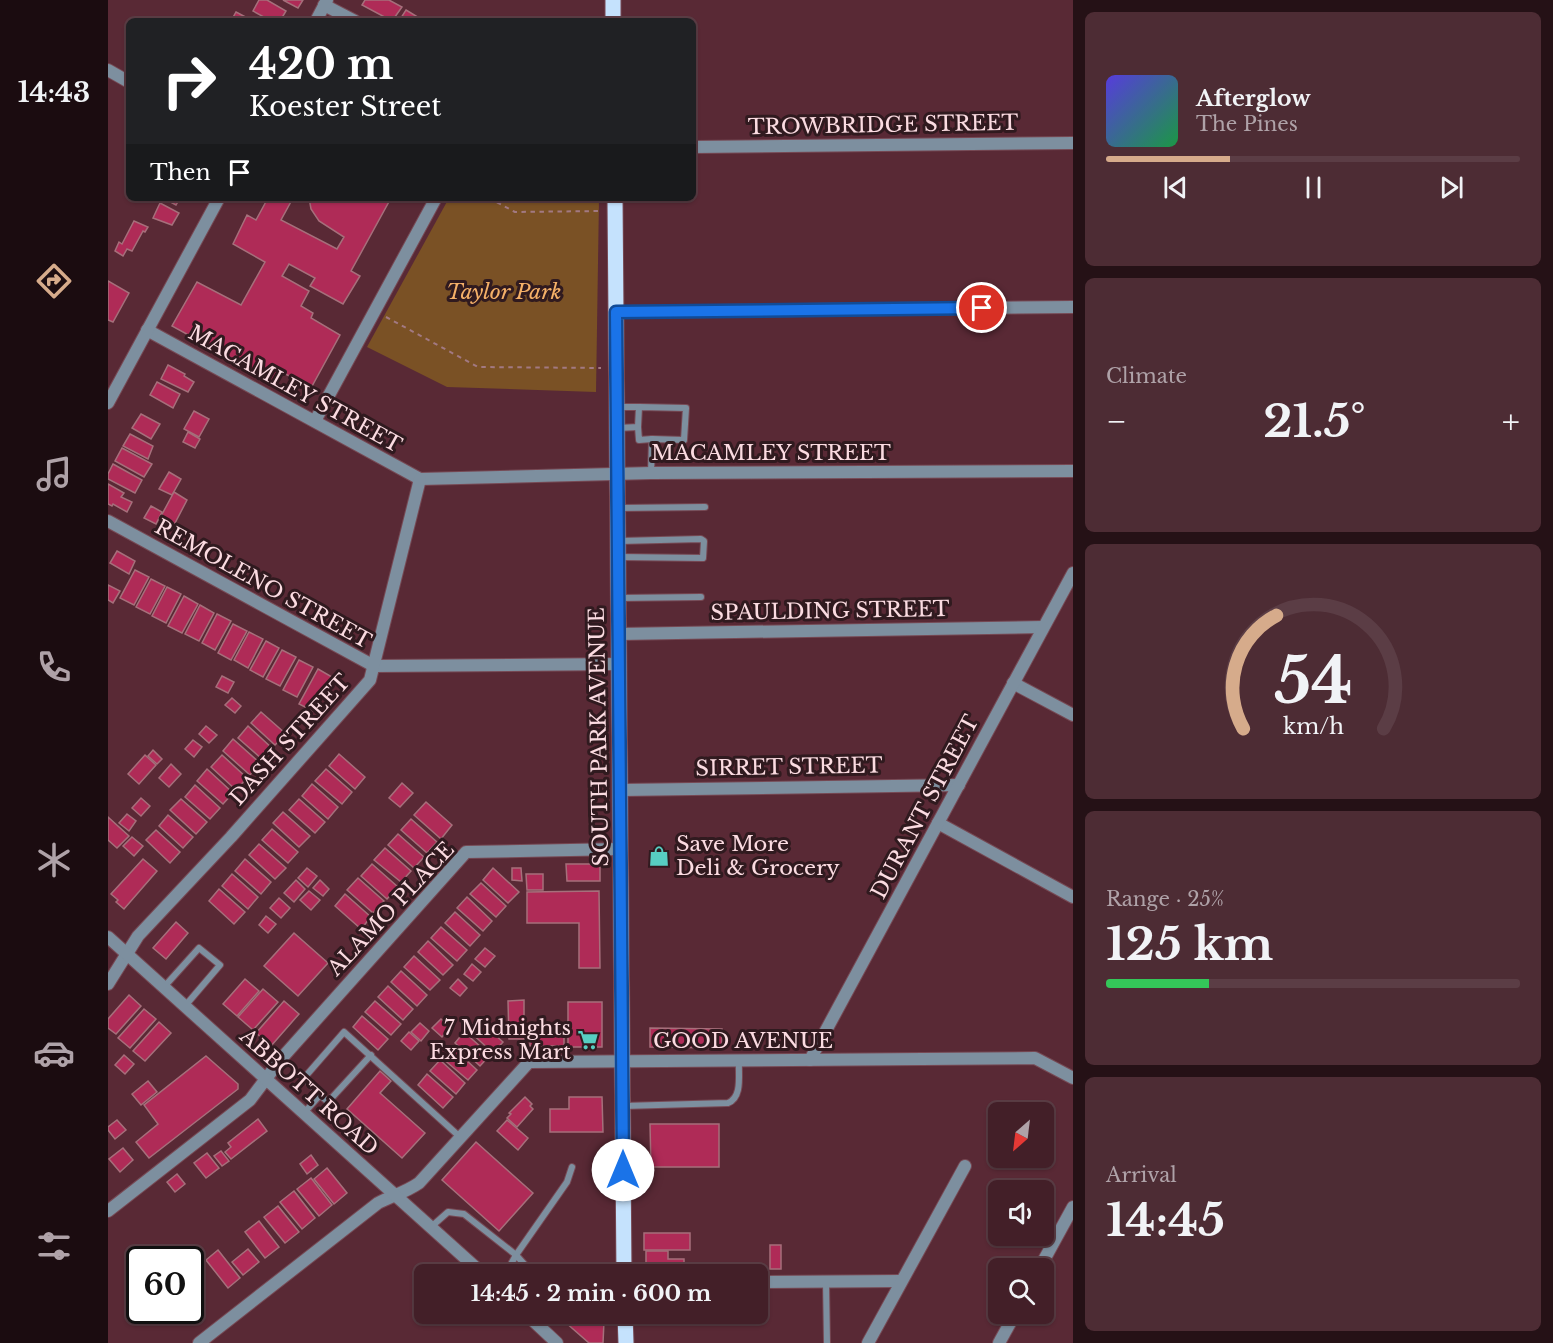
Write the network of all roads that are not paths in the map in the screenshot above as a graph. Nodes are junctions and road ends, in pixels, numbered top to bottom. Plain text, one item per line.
1 (613, 0) edge
2 (326, 2) edge
3 (318, 18) edge
4 (350, 18) edge
5 (613, 18) edge
6 (108, 70) edge
7 (126, 80) edge
8 (1073, 143) edge
9 (696, 147) edge
10 (217, 201) edge
11 (434, 201) edge
12 (615, 204) edge
13 (1073, 307) edge
14 (616, 312) junction
15 (147, 330) junction
16 (108, 403) edge
17 (617, 407) junction
18 (639, 407) junction
19 (315, 422) junction
20 (638, 427) junction
21 (618, 428) junction
22 (652, 440) junction
23 (1073, 471) edge
24 (651, 473) junction
25 (616, 474) junction
26 (420, 479) junction
27 (705, 507) dead end
28 (617, 508) junction
29 (108, 521) edge
30 (617, 541) junction
31 (617, 556) junction
32 (1073, 573) edge
33 (618, 597) junction
34 (701, 597) dead end
35 (1043, 627) junction
36 (619, 634) junction
37 (619, 664) junction
38 (374, 666) junction
39 (1013, 683) junction
40 (1073, 715) edge
41 (959, 785) junction
42 (621, 790) junction
43 (939, 823) junction
44 (621, 849) junction
45 (1073, 897) edge
46 (108, 937) edge
47 (127, 955) junction
48 (108, 984) edge
49 (164, 988) junction
50 (184, 1006) junction
51 (371, 1055) junction
52 (810, 1060) junction
53 (738, 1061) junction
54 (622, 1062) junction
55 (1073, 1078) edge
56 (266, 1080) junction
57 (320, 1095) junction
58 (622, 1106) junction
59 (303, 1114) junction
60 (461, 1137) junction
61 (965, 1166) dead end
62 (572, 1167) dead end
63 (394, 1195) junction
64 (1073, 1207) edge
65 (108, 1211) edge
66 (430, 1227) junction
67 (516, 1255) junction
68 (1045, 1258) edge
69 (472, 1264) edge
70 (511, 1264) edge
71 (524, 1264) edge
72 (624, 1264) edge
73 (901, 1281) junction
74 (768, 1282) edge
75 (825, 1282) junction
76 (537, 1324) edge
77 (625, 1324) edge
78 (1009, 1324) edge
79 (199, 1343) edge
80 (557, 1343) edge
81 (626, 1343) edge
82 (827, 1343) edge
83 (868, 1343) edge
84 (999, 1343) edge

1 - 5 main road
2 - 3 street
2 - 4 street
6 - 7 street
8 - 9 street, TROWBRIDGE STREET
10 - 15 street
11 - 19 street
12 - 14 main road, SOUTH PARK AVENUE
13 - 14 street
14 - 17 main road, SOUTH PARK AVENUE
15 - 16 street
15 - 19 street, MACAMLEY STREET
17 - 18 lane
17 - 21 main road, SOUTH PARK AVENUE
18 - 20 lane
18 - 22 lane
19 - 26 street, MACAMLEY STREET
20 - 21 lane
20 - 22 lane
21 - 25 main road, SOUTH PARK AVENUE
22 - 24 lane
23 - 24 street, MACAMLEY STREET
24 - 25 street, MACAMLEY STREET
25 - 26 street, MACAMLEY STREET
25 - 28 main road, SOUTH PARK AVENUE
26 - 38 street, DASH STREET
27 - 28 lane
28 - 30 main road, SOUTH PARK AVENUE
29 - 38 street, REMOLENO STREET
30 - 31 main road, SOUTH PARK AVENUE
30 - 31 lane
31 - 33 main road, SOUTH PARK AVENUE
32 - 35 street, DURANT STREET
33 - 34 lane
33 - 36 main road, SOUTH PARK AVENUE
35 - 36 street, SPAULDING STREET
35 - 39 street, DURANT STREET
36 - 37 main road, SOUTH PARK AVENUE
37 - 38 street, REMOLENO STREET
37 - 42 main road, SOUTH PARK AVENUE
38 - 47 street, DASH STREET
39 - 40 street
39 - 41 street, DURANT STREET
41 - 42 street, SIRRET STREET
41 - 43 street, DURANT STREET
42 - 44 main road, SOUTH PARK AVENUE
43 - 45 street
43 - 52 street, DURANT STREET
44 - 54 main road, SOUTH PARK AVENUE
44 - 56 street, ALAMO PLACE
46 - 47 street, ABBOTT ROAD
47 - 48 street, DASH STREET
47 - 49 street, ABBOTT ROAD
49 - 50 street, ABBOTT ROAD
49 - 50 lane
50 - 56 street, ABBOTT ROAD
51 - 57 lane
51 - 57 lane
51 - 60 lane
52 - 53 street, GOOD AVENUE
52 - 55 street, GOOD AVENUE
53 - 54 street, GOOD AVENUE
53 - 58 lane
54 - 58 main road, SOUTH PARK AVENUE
54 - 60 street, GOOD AVENUE
56 - 59 street, ABBOTT ROAD
56 - 65 street, ALAMO PLACE
57 - 59 lane
58 - 72 main road, SOUTH PARK AVENUE
59 - 63 street, ABBOTT ROAD
60 - 63 street, GOOD AVENUE
61 - 73 street
62 - 67 lane
63 - 66 street, ABBOTT ROAD
63 - 79 street, GOOD AVENUE
64 - 68 street
66 - 67 lane
66 - 69 street, ABBOTT ROAD
67 - 70 lane
67 - 71 lane
73 - 75 street
73 - 83 street
74 - 75 street
75 - 82 lane
76 - 80 street
77 - 81 main road
78 - 84 street

